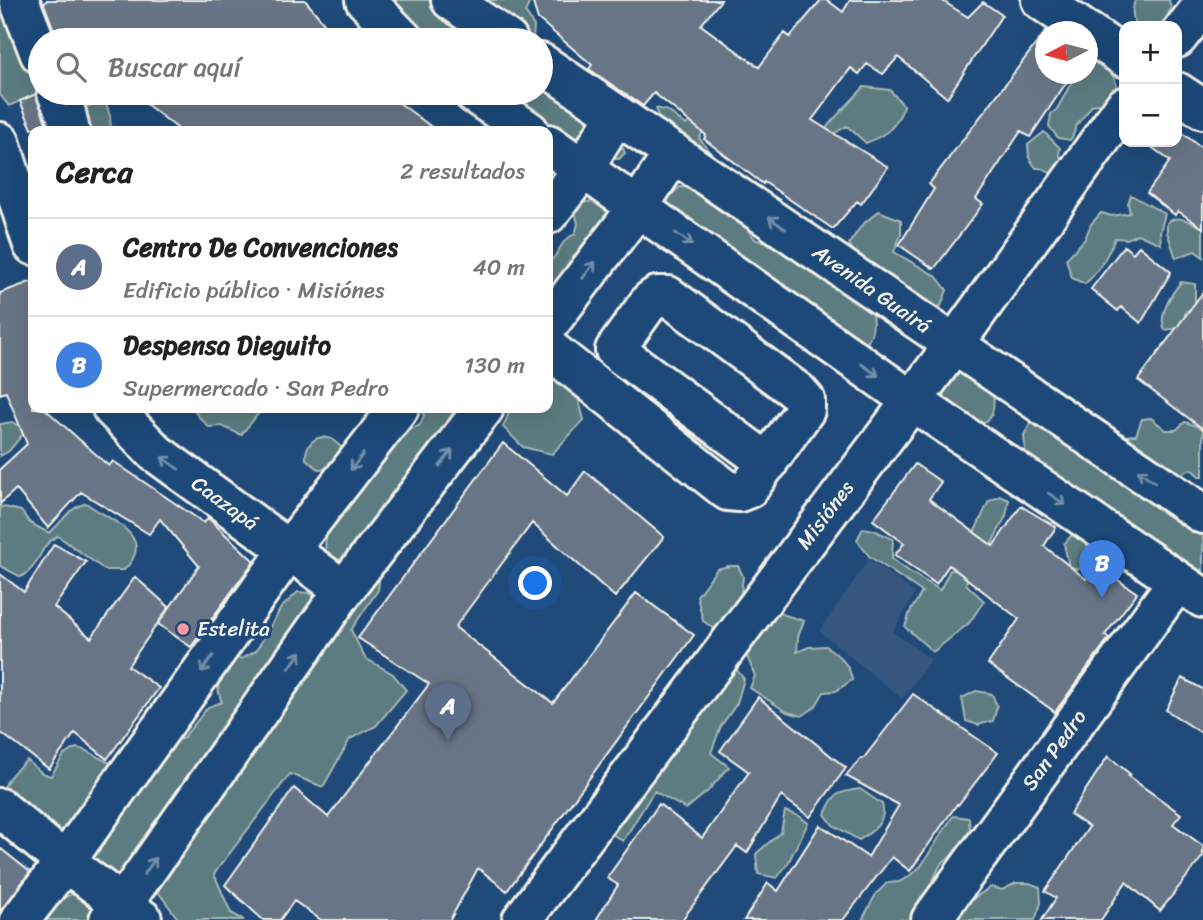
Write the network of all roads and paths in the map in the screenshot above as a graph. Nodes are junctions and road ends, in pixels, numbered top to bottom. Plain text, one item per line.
1 (19, 0) edge
2 (365, 0) edge
3 (451, 0) edge
4 (1041, 0) edge
5 (1203, 5) edge
6 (1071, 21) edge
7 (30, 28) edge
8 (392, 28) edge
9 (491, 28) edge
10 (1182, 32) edge
11 (1098, 39) edge
12 (1119, 54) edge
13 (553, 71) edge
14 (1182, 95) edge
15 (62, 105) edge
16 (491, 105) edge
17 (1203, 109) edge
18 (1119, 114) edge
19 (616, 115) junction
20 (68, 126) edge
21 (522, 126) edge
22 (553, 147) edge
23 (674, 153) junction
24 (15, 163) edge
25 (583, 168) junction
26 (638, 206) junction
27 (553, 207) edge
28 (21, 242) edge
29 (553, 318) edge
30 (953, 346) junction
31 (615, 350) junction
32 (553, 352) edge
33 (588, 380) junction
34 (911, 400) junction
35 (117, 413) edge
36 (395, 413) edge
37 (480, 413) edge
38 (768, 463) junction
39 (1203, 514) edge
40 (289, 550) junction
41 (1190, 589) edge
42 (344, 590) junction
43 (0, 808) edge
44 (65, 862) junction
45 (125, 915) edge
46 (20, 920) edge
47 (522, 920) edge
48 (931, 920) edge

1 - 7 street
2 - 8 street
3 - 9 street
4 - 6 street
5 - 10 street
11 - 12 street
13 - 19 street, Avenida Guairá
14 - 17 street
15 - 20 street
16 - 21 street
18 - 30 street, Misiónes
19 - 23 street, Avenida Guairá
19 - 25 street
22 - 25 street
23 - 26 street
30 -> 23 street, Avenida Guairá
24 - 28 street
25 - 26 street
25 - 27 street
29 -> 26 street
26 -> 34 street
30 - 34 street, Misiónes
39 -> 30 street, Avenida Guairá
31 - 33 street
31 - 38 street
31 - 38 street
32 - 33 street
33 - 38 street
34 -> 41 street
34 - 47 street, Misiónes
40 -> 35 street, Caazapá
36 -> 40 street
42 -> 37 street
40 - 42 street, Caazapá
40 -> 44 street
41 - 48 street, San Pedro
45 -> 42 street
43 - 44 street
44 - 45 street
44 - 46 street

